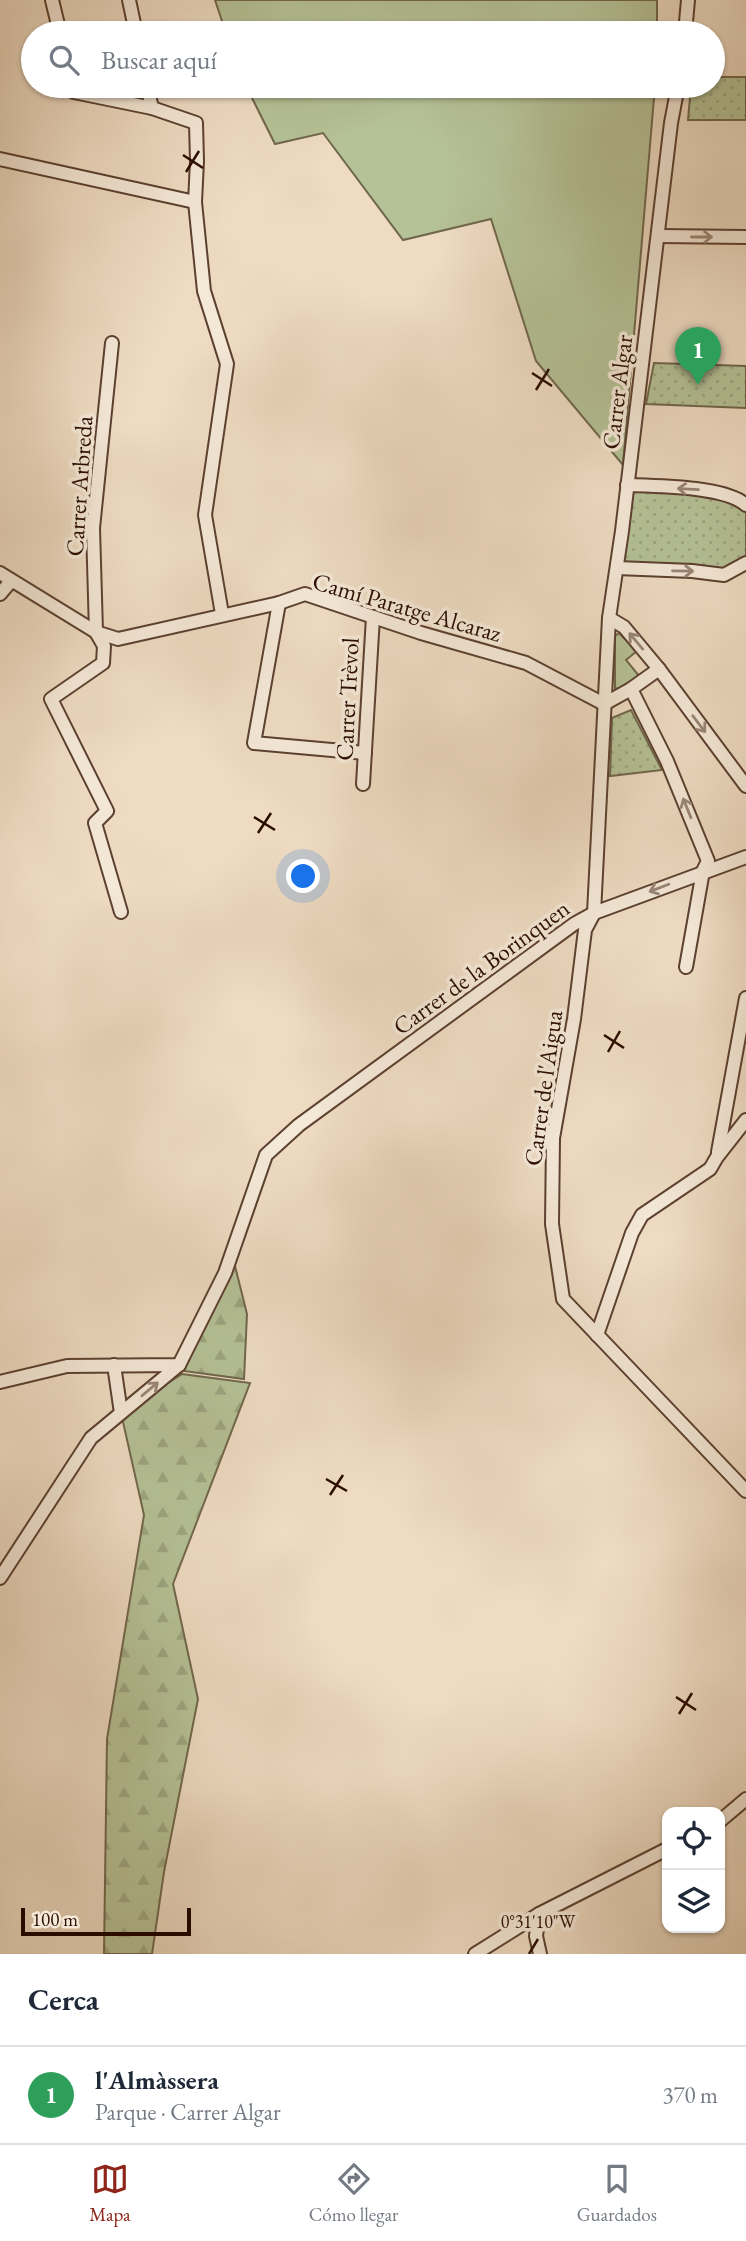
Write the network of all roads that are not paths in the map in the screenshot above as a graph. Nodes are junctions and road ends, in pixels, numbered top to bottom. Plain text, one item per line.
1 (52, 0) edge
2 (129, 0) edge
3 (688, 0) edge
4 (57, 21) edge
5 (133, 21) edge
6 (686, 21) edge
7 (103, 98) edge
8 (150, 98) edge
9 (676, 98) edge
10 (152, 108) junction
11 (0, 159) edge
12 (195, 202) junction
13 (659, 236) junction
14 (746, 237) edge
15 (112, 343) dead end
16 (627, 485) junction
17 (746, 505) edge
18 (746, 563) edge
19 (617, 568) junction
20 (0, 573) edge
21 (12, 581) junction
22 (0, 594) edge
23 (279, 603) junction
24 (222, 614) junction
25 (373, 617) junction
26 (609, 618) junction
27 (96, 632) junction
28 (659, 669) junction
29 (631, 689) junction
30 (604, 704) junction
31 (365, 754) junction
32 (363, 784) dead end
33 (746, 786) edge
34 (746, 857) edge
35 (703, 871) junction
36 (121, 912) dead end
37 (594, 913) junction
38 (686, 967) dead end
39 (746, 998) edge
40 (746, 1120) edge
41 (717, 1157) junction
42 (597, 1335) junction
43 (114, 1365) junction
44 (179, 1365) junction
45 (0, 1382) edge
46 (121, 1413) junction
47 (746, 1491) edge
48 (0, 1578) edge
49 (746, 1799) edge
50 (725, 1817) edge
51 (662, 1852) edge
52 (539, 1914) junction
53 (475, 1954) edge
54 (540, 1954) edge

1 - 4 street
2 - 5 street
3 - 6 street
7 - 10 street
8 - 10 street
9 - 13 street, Carrer Algar
10 - 12 street
11 - 12 street
12 - 24 street
13 -> 14 street
13 - 16 street, Carrer Algar
15 - 27 street, Carrer Arbreda
17 -> 16 street
16 - 19 street, Carrer Algar
19 -> 18 street
19 - 26 street, Carrer Algar
20 - 21 street, Camí Paratge Alcaraz
21 - 22 street
21 - 27 street, Camí Paratge Alcaraz
23 - 24 street, Camí Paratge Alcaraz
23 - 25 street, Camí Paratge Alcaraz
23 - 31 street
24 - 27 street, Camí Paratge Alcaraz
25 - 30 street, Camí Paratge Alcaraz
25 - 31 street, Carrer Trèvol
28 -> 26 street
26 - 30 street, Carrer Algar
27 - 36 street, Carrer Arbreda
28 - 29 street
28 -> 33 street
29 - 30 street
35 -> 29 street
30 - 37 street, Carrer de l'Aigua
31 - 32 street, Carrer Trèvol
34 - 35 street, Carrer de la Borinquen
35 -> 37 street, Carrer de la Borinquen
35 - 38 street
37 - 42 street, Carrer de l'Aigua
37 - 44 street, Carrer de la Borinquen
39 - 41 street
40 - 41 street
41 - 42 street
42 - 47 street, Carrer de l'Aigua
43 - 44 street
43 - 45 street
43 - 46 street
46 -> 44 street
46 - 48 street
49 - 50 street
51 - 52 street
52 - 53 street
52 - 54 street

